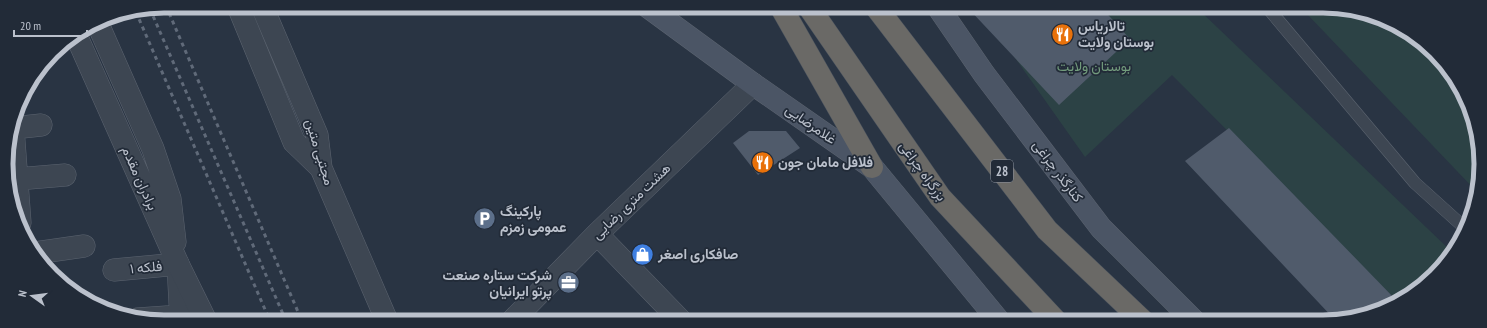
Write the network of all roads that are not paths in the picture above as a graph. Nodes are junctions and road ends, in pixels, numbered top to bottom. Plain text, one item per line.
1 (241, 13) edge
2 (265, 13) edge
3 (656, 13) edge
4 (784, 13) edge
5 (814, 13) edge
6 (883, 13) edge
7 (942, 13) edge
8 (1272, 13) edge
9 (99, 28) edge
10 (78, 39) edge
11 (753, 84) junction
12 (41, 125) dead end
13 (17, 128) edge
14 (14, 143) edge
15 (872, 167) junction
16 (321, 168) junction
17 (65, 175) dead end
18 (17, 179) junction
19 (17, 198) edge
20 (1462, 224) edge
21 (597, 234) junction
22 (84, 246) dead end
23 (41, 252) edge
24 (178, 264) junction
25 (114, 270) dead end
26 (181, 315) edge
27 (203, 315) edge
28 (384, 315) edge
29 (518, 315) edge
30 (674, 315) edge
31 (995, 315) edge
32 (1050, 315) edge
33 (1137, 315) edge
34 (1188, 315) edge

1 - 16 street
2 - 16 street, مجتبی متین
3 - 11 main road, غلامرضایی
4 - 15 highway
5 - 32 highway, بزرگراه چراغی
6 - 33 highway, 28
7 - 34 main road, کنارگذر چراغی
8 - 20 lane
9 - 24 street
10 - 24 street, برادران مقدم
11 - 15 main road, غلامرضایی
11 - 21 street, هشت متری رضایی
12 - 13 street
14 - 18 street
15 - 31 main road, غلامرضایی
16 - 28 street, مجتبی متین
17 - 18 street
18 - 19 street
21 - 29 street, هشت متری رضایی
21 - 30 street
22 - 23 street
24 - 25 street, فلکه ۱
24 - 26 street
24 - 27 street, برادران مقدم

